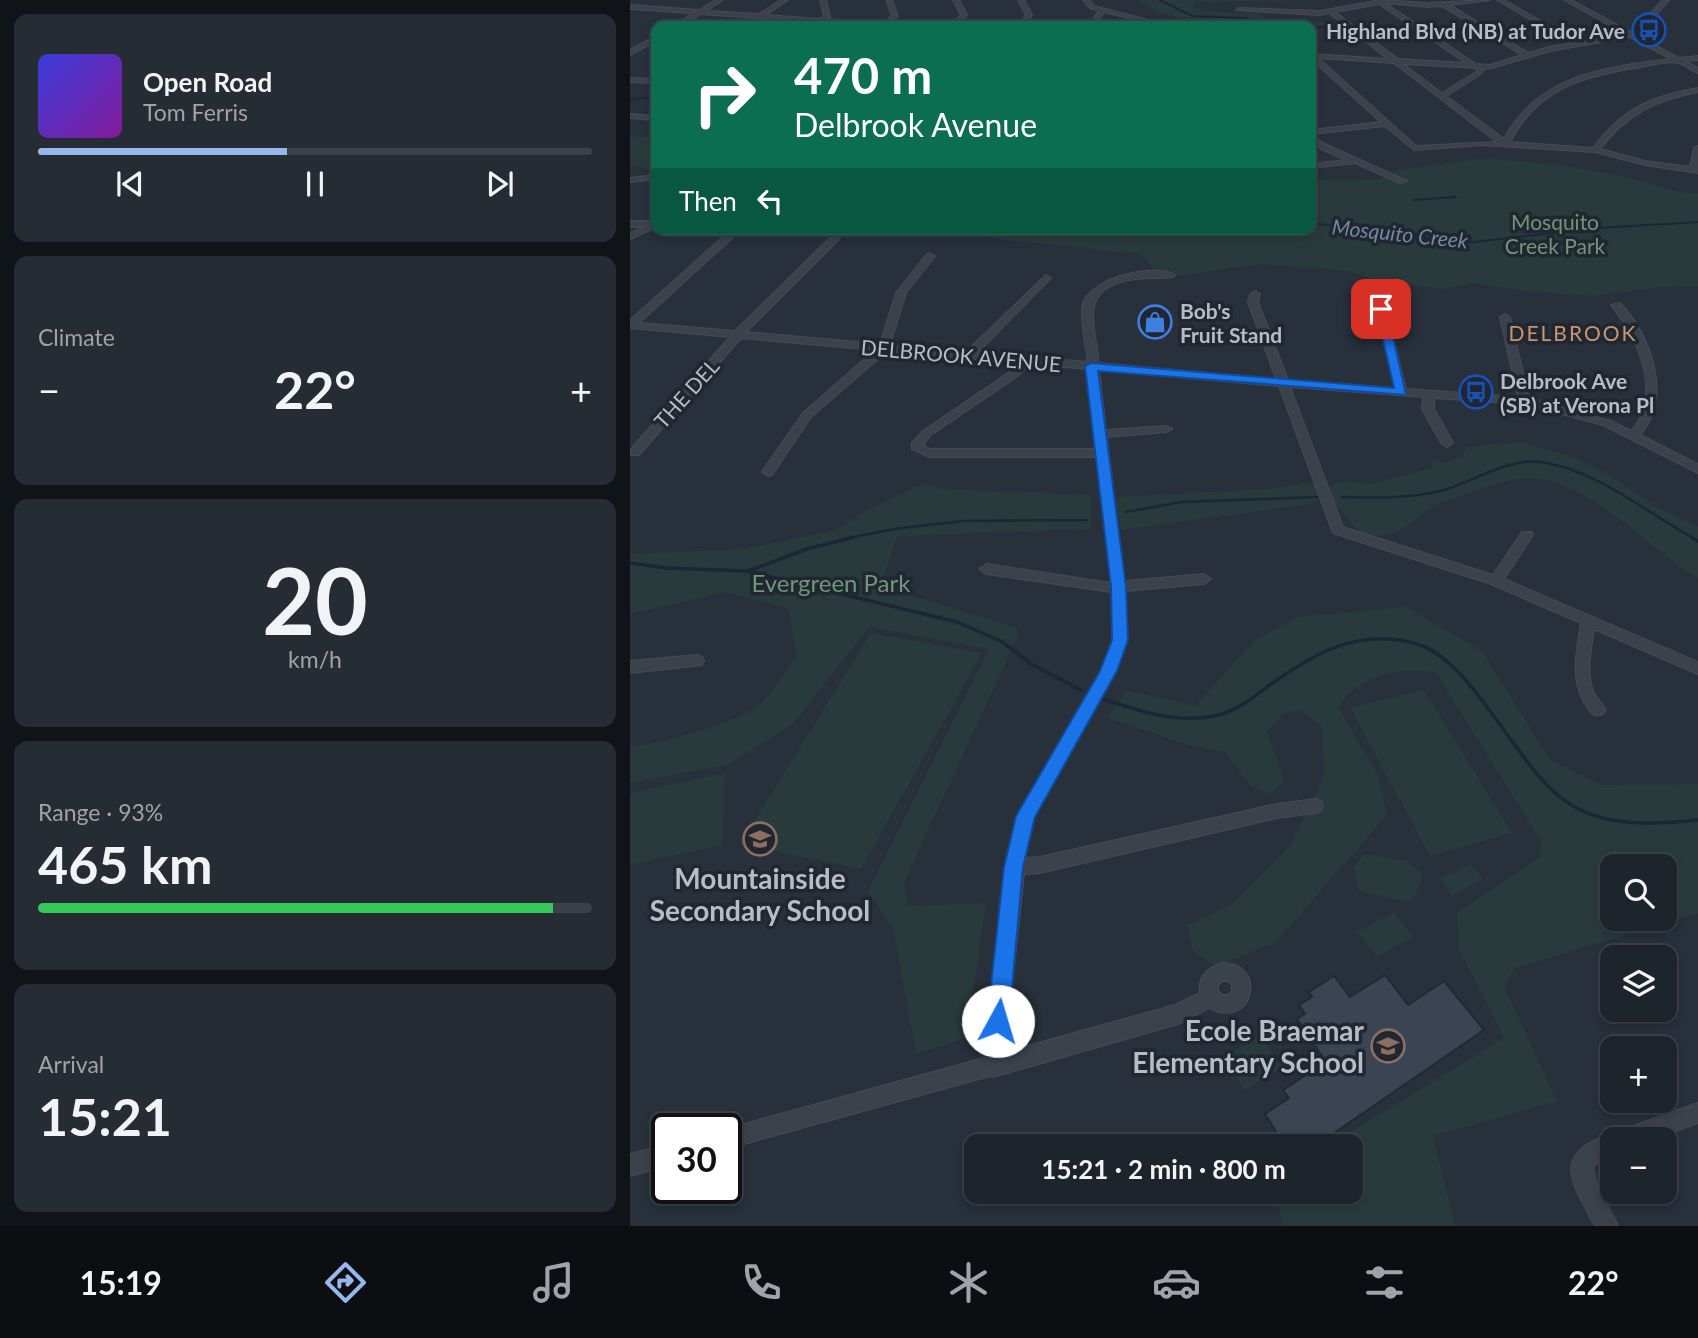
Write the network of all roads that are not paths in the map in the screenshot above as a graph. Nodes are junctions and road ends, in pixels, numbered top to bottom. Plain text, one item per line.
1 (720, 0) edge
2 (785, 0) edge
3 (823, 0) edge
4 (889, 0) edge
5 (956, 0) edge
6 (1021, 0) edge
7 (1086, 0) edge
8 (1487, 0) edge
9 (1500, 0) edge
10 (1567, 0) edge
11 (1666, 0) edge
12 (1380, 2) junction
13 (1444, 4) junction
14 (630, 7) edge
15 (1103, 10) junction
16 (1239, 10) dead end
17 (699, 12) junction
18 (1331, 12) junction
19 (760, 17) junction
20 (684, 21) edge
21 (753, 21) edge
22 (822, 21) joint
23 (890, 21) edge
24 (959, 21) edge
25 (1026, 21) edge
26 (1095, 21) edge
27 (1148, 21) edge
28 (1551, 29) dead end
29 (1632, 35) junction
30 (651, 41) edge
31 (630, 53) edge
32 (1526, 55) junction
33 (1316, 56) edge
34 (1698, 58) edge
35 (1677, 60) junction
36 (1316, 61) edge
37 (1397, 62) junction
38 (1479, 68) junction
39 (1698, 71) edge
40 (630, 80) edge
41 (651, 81) edge
42 (1698, 89) edge
43 (1441, 96) junction
44 (630, 116) edge
45 (651, 118) edge
46 (1385, 124) junction
47 (1316, 131) edge
48 (1316, 141) edge
49 (1505, 144) junction
50 (1698, 148) edge
51 (1595, 150) junction
52 (1356, 161) junction
53 (1316, 165) edge
54 (1695, 171) edge
55 (651, 178) edge
56 (630, 180) edge
57 (1403, 181) dead end
58 (630, 224) edge
59 (731, 235) edge
60 (837, 235) edge
61 (630, 236) edge
62 (930, 256) dead end
63 (1170, 275) dead end
64 (1046, 278) dead end
65 (1255, 294) dead end
66 (1616, 305) dead end
67 (1381, 309) dead end
68 (1506, 317) dead end
69 (630, 325) edge
70 (738, 335) junction
71 (884, 348) junction
72 (969, 355) junction
73 (1026, 361) junction
74 (1091, 366) junction
75 (1283, 383) junction
76 (1402, 393) junction
77 (1429, 394) junction
78 (1524, 401) junction
79 (1166, 429) dead end
80 (1099, 434) junction
81 (1634, 435) junction
82 (1447, 443) dead end
83 (635, 452) dead end
84 (1101, 453) junction
85 (1698, 469) edge
86 (768, 472) dead end
87 (1528, 535) dead end
88 (986, 569) dead end
89 (1204, 579) dead end
90 (1496, 581) junction
91 (1118, 587) junction
92 (1588, 622) junction
93 (697, 661) dead end
94 (630, 667) edge
95 (1698, 668) edge
96 (1598, 710) dead end
97 (1315, 806) dead end
98 (1014, 867) junction
99 (1211, 997) dead end
100 (993, 1067) junction
101 (1698, 1113) edge
102 (1659, 1127) edge
103 (742, 1135) edge
104 (1600, 1148) edge
105 (651, 1159) edge
106 (630, 1165) edge
107 (1607, 1226) edge

1 - 17 street
2 - 19 street
3 - 22 street
4 - 23 street
5 - 24 street
6 - 25 street
7 - 15 street
8 - 13 street
9 - 28 street
10 - 29 street
11 - 29 street
12 - 13 street
12 - 18 street
12 - 38 street
13 - 32 street
14 - 17 street
15 - 26 street
15 - 27 street
16 - 18 street
17 - 19 street
17 - 20 street
18 - 37 street
19 - 21 street
19 - 22 street
29 - 32 street
29 - 35 street
30 - 31 street
32 - 38 street
33 - 37 street
34 - 35 street
35 - 39 street
35 - 49 street
36 - 46 street
37 - 38 street
37 - 43 street
38 - 43 street
40 - 41 street
42 - 51 street
43 - 49 street
44 - 45 street
46 - 47 street
46 - 49 street
48 - 52 street
49 - 51 street
50 - 54 street
51 - 54 street
52 - 53 street
52 - 57 street
55 - 56 street
58 - 61 street
59 - 69 street
60 - 70 street, THE DEL
62 - 71 street
63 - 74 street
64 - 72 street
65 - 75 street
66 - 81 street
67 - 76 street
68 - 78 street
69 - 70 street, DELBROOK AVENUE
70 - 71 street, DELBROOK AVENUE
70 - 83 street, THE DEL
71 - 72 street, DELBROOK AVENUE
71 - 86 street
72 - 73 street, DELBROOK AVENUE
73 - 74 street, DELBROOK AVENUE
73 - 84 street
74 - 75 street, DELBROOK AVENUE
74 - 80 street
75 - 76 street, DELBROOK AVENUE
75 - 90 street
76 - 77 street, DELBROOK AVENUE
77 - 78 street, DELBROOK AVENUE
77 - 82 street
78 - 81 street, DELBROOK AVENUE
79 - 80 street
80 - 84 street
81 - 85 street, DELBROOK AVENUE
84 - 91 street
87 - 90 street
88 - 91 street
89 - 91 street
90 - 92 street
91 - 98 street
92 - 95 street
92 - 96 street
93 - 94 street
97 - 98 street
98 - 100 street
99 - 100 street
100 - 103 street
101 - 102 street
104 - 107 street
105 - 106 street

